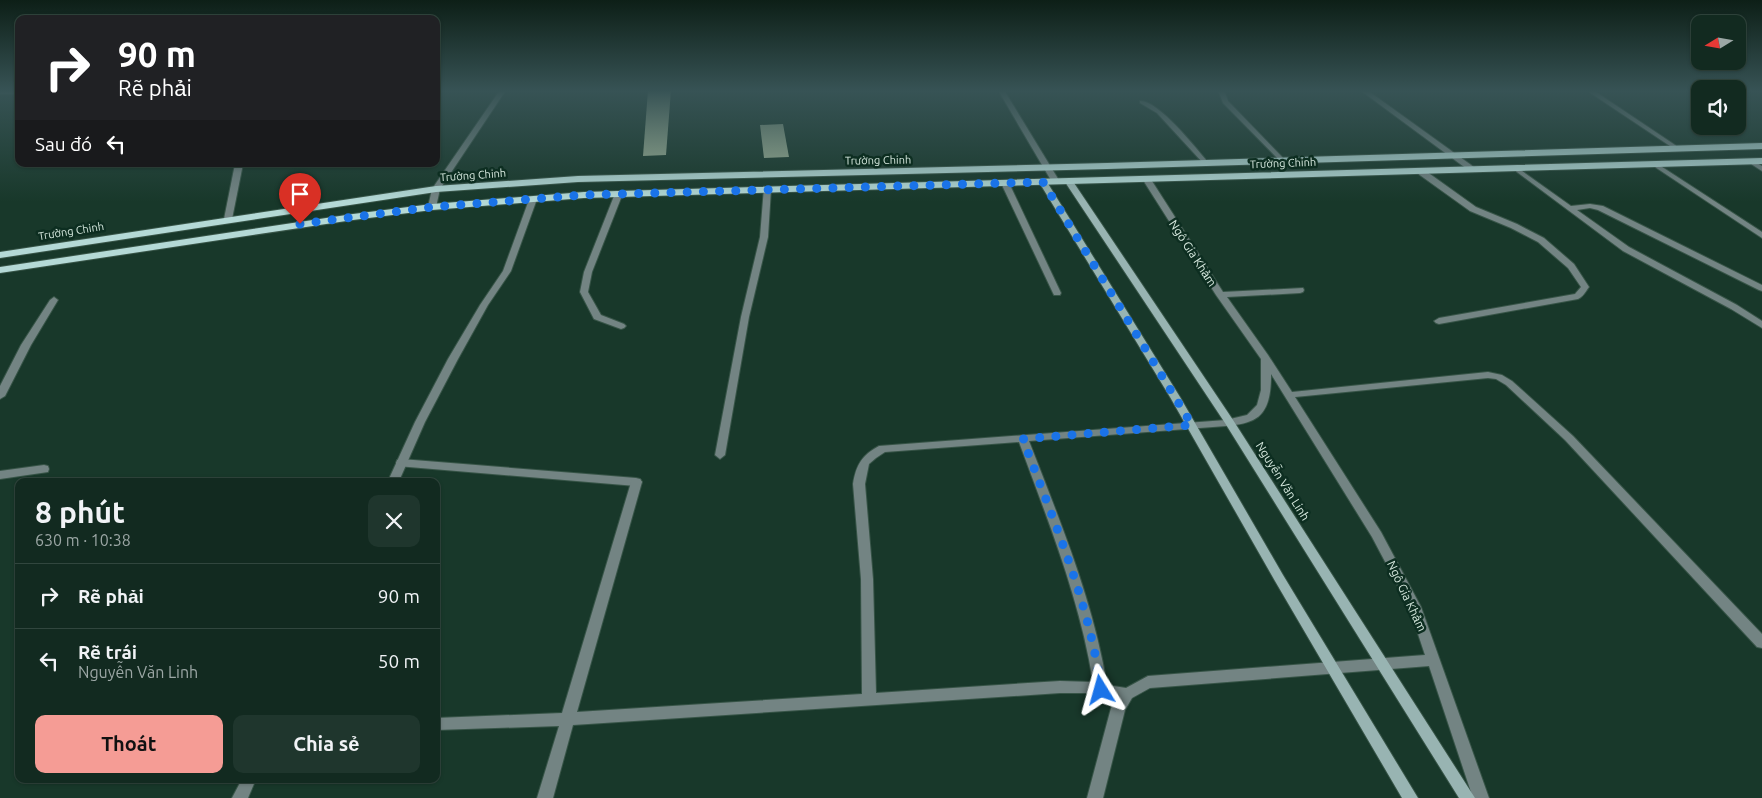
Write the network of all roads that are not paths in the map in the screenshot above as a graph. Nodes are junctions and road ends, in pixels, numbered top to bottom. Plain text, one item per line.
1 (478, 127) edge
2 (1023, 127) edge
3 (1173, 127) edge
4 (1250, 127) edge
5 (1415, 127) edge
6 (1645, 127) edge
7 (1762, 146) edge
8 (1678, 149) junction
9 (1453, 154) junction
10 (1282, 160) junction
11 (1750, 161) junction
12 (1762, 161) edge
13 (1205, 162) junction
14 (1654, 164) junction
15 (238, 167) edge
16 (1047, 168) junction
17 (1515, 168) junction
18 (1762, 169) edge
19 (1474, 170) junction
20 (1420, 171) junction
21 (1147, 180) junction
22 (1043, 182) junction
23 (1056, 182) junction
24 (1069, 182) junction
25 (1005, 183) junction
26 (767, 189) junction
27 (436, 190) junction
28 (619, 193) junction
29 (533, 198) junction
30 (432, 207) junction
31 (1570, 208) junction
32 (228, 219) junction
33 (1762, 236) edge
34 (0, 255) edge
35 (0, 270) edge
36 (1762, 288) edge
37 (1300, 290) dead end
38 (1057, 293) dead end
39 (1220, 295) junction
40 (54, 300) dead end
41 (1439, 321) dead end
42 (1762, 325) edge
43 (621, 326) dead end
44 (1265, 357) junction
45 (1289, 395) junction
46 (0, 396) edge
47 (1229, 422) junction
48 (1192, 425) junction
49 (1023, 439) junction
50 (720, 455) dead end
51 (402, 463) junction
52 (44, 469) dead end
53 (0, 474) edge
54 (394, 478) edge
55 (1762, 643) edge
56 (1434, 660) junction
57 (1384, 664) junction
58 (1332, 668) junction
59 (1101, 690) junction
60 (1127, 694) junction
61 (869, 700) junction
62 (568, 719) junction
63 (440, 724) edge
64 (247, 783) edge
65 (240, 798) edge
66 (545, 798) edge
67 (1095, 798) edge
68 (1410, 798) edge
69 (1467, 798) edge
70 (1481, 798) edge

1 - 27 street
2 - 16 street
3 - 13 street
4 - 10 street
5 - 9 street
6 - 8 street
7 - 8 main road, Trường Chinh
8 - 9 main road, Trường Chinh
9 - 10 main road, Trường Chinh
9 - 19 street
10 - 13 main road, Trường Chinh
11 - 12 main road, Trường Chinh
11 - 14 main road, Trường Chinh
11 - 18 street
13 - 16 main road, Trường Chinh
14 - 17 main road, Trường Chinh
14 - 33 street
15 - 32 street
16 - 23 street
16 - 27 main road, Trường Chinh
17 - 19 main road, Trường Chinh
17 - 31 street
19 - 20 main road, Trường Chinh
20 - 21 main road, Trường Chinh
20 - 41 street
21 - 24 main road, Trường Chinh
21 - 39 street, Ngô Gia Khảm
22 - 23 main road, Trường Chinh
22 - 25 main road, Trường Chinh
22 - 48 street
23 - 24 main road, Trường Chinh
24 - 47 street, Nguyễn Văn Linh
25 - 26 main road, Trường Chinh
25 - 38 street
26 - 28 main road, Trường Chinh
26 - 50 street
27 - 30 street
27 - 32 main road, Trường Chinh
28 - 29 main road, Trường Chinh
28 - 43 street
29 - 30 main road, Trường Chinh
29 - 51 street
30 - 35 main road, Trường Chinh
31 - 36 street
31 - 42 street
32 - 34 main road, Trường Chinh
37 - 39 street
39 - 44 street, Ngô Gia Khảm
40 - 46 street
44 - 45 street, Ngô Gia Khảm
44 - 47 street
45 - 55 street
45 - 56 street, Ngô Gia Khảm
47 - 48 street
47 - 57 street, Nguyễn Văn Linh
48 - 49 street
48 - 58 street
49 - 59 street
49 - 61 street
51 - 54 street
51 - 62 street
52 - 53 street
56 - 57 street
56 - 70 street, Ngô Gia Khảm
57 - 58 street
57 - 69 street, Nguyễn Văn Linh
58 - 60 street
58 - 68 street
59 - 60 street
59 - 61 street
60 - 67 street
61 - 62 street
62 - 63 street
62 - 66 street
64 - 65 street

